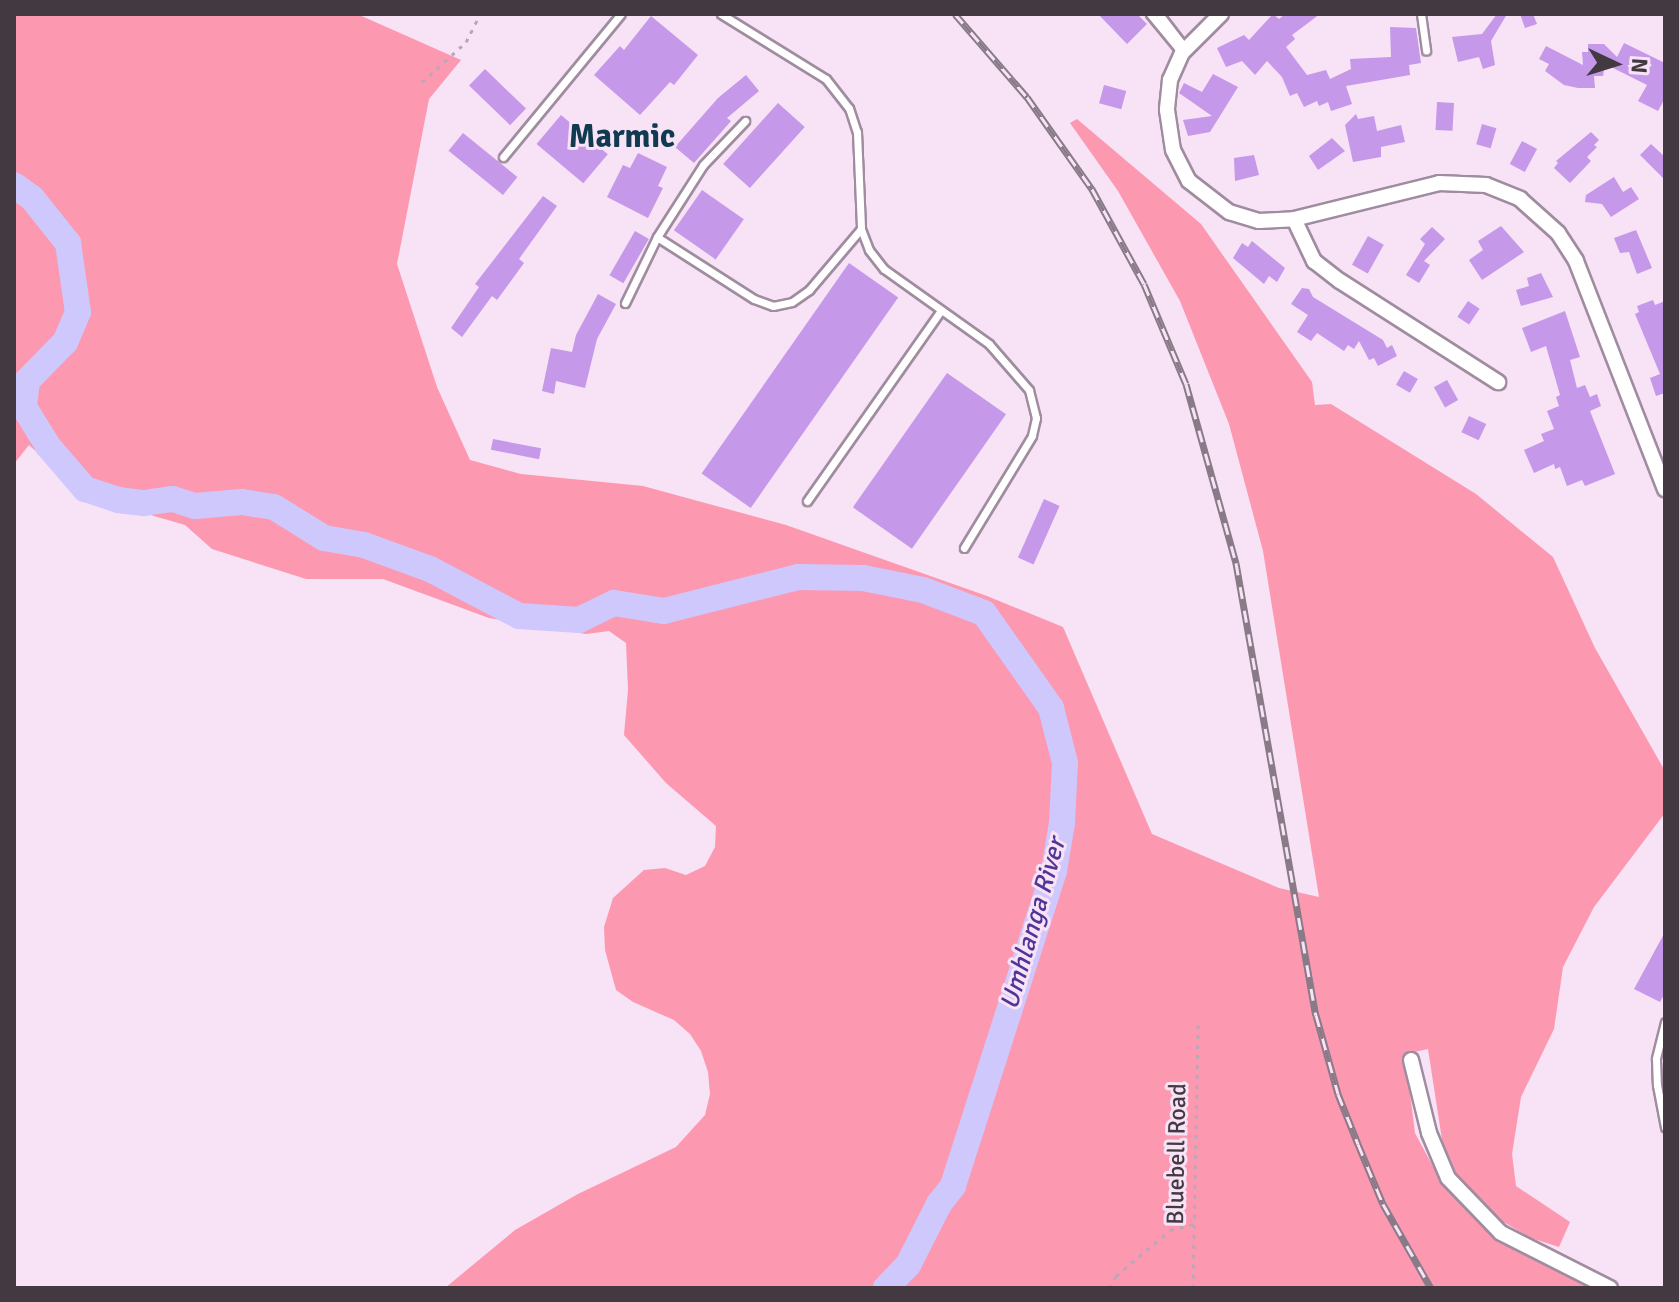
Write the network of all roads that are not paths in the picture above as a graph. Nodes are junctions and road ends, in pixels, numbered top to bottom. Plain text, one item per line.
1 (621, 14) edge
2 (721, 14) edge
3 (1150, 14) edge
4 (1159, 14) edge
5 (1221, 14) edge
6 (1421, 14) edge
7 (1184, 51) junction
8 (1426, 51) dead end
9 (745, 121) dead end
10 (503, 157) dead end
11 (1294, 219) junction
12 (861, 229) junction
13 (657, 237) junction
14 (625, 303) dead end
15 (941, 310) junction
16 (1498, 382) dead end
17 (1665, 489) edge
18 (807, 501) dead end
19 (964, 548) dead end
20 (1665, 1022) edge
21 (1411, 1060) dead end
22 (1665, 1127) edge
23 (1610, 1288) edge

1 - 10 lane
2 - 12 lane
3 - 7 lane
4 - 7 lane
5 - 7 street
6 - 8 lane
7 - 11 street
9 - 13 lane
11 - 16 street
11 - 17 street
12 - 13 lane
12 - 15 lane
13 - 14 lane
15 - 18 lane
15 - 19 lane
20 - 22 lane
21 - 23 street

